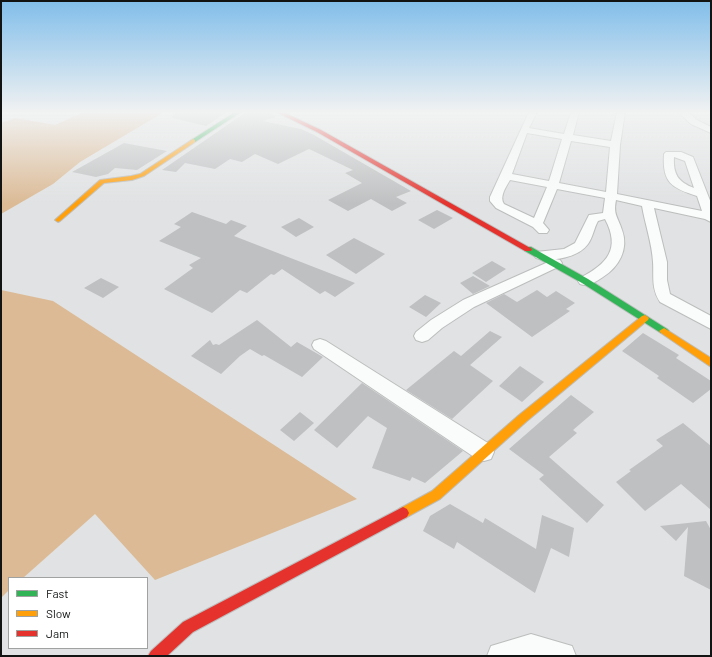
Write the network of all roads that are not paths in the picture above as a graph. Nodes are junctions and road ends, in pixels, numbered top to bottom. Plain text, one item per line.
1 (190, 143) edge
2 (340, 143) edge
3 (519, 143) edge
4 (566, 143) edge
5 (601, 143) edge
6 (615, 145) joint
7 (506, 176) junction
8 (553, 185) junction
9 (701, 194) dead end
10 (611, 196) junction
11 (647, 203) junction
12 (609, 215) junction
13 (711, 217) edge
14 (58, 220) dead end
15 (541, 255) junction
16 (555, 263) junction
17 (585, 281) junction
18 (645, 318) junction
19 (711, 322) edge
20 (422, 336) dead end
21 (320, 345) dead end
22 (711, 363) edge
23 (484, 452) junction
24 (156, 656) edge
25 (500, 656) edge
26 (562, 656) edge

1 - 14 street
2 - 15 street
3 - 7 street
4 - 8 street
5 - 6 street
6 - 10 street
7 - 8 street
7 - 8 street
8 - 10 street
9 - 13 street
10 - 11 street
10 - 12 street
11 - 13 street
11 - 19 street
12 - 15 street
12 - 17 street
15 - 16 street
16 - 17 street
16 - 20 street
17 - 18 street
18 - 22 street
18 - 23 street
21 - 23 street
23 - 24 street
25 - 26 street

